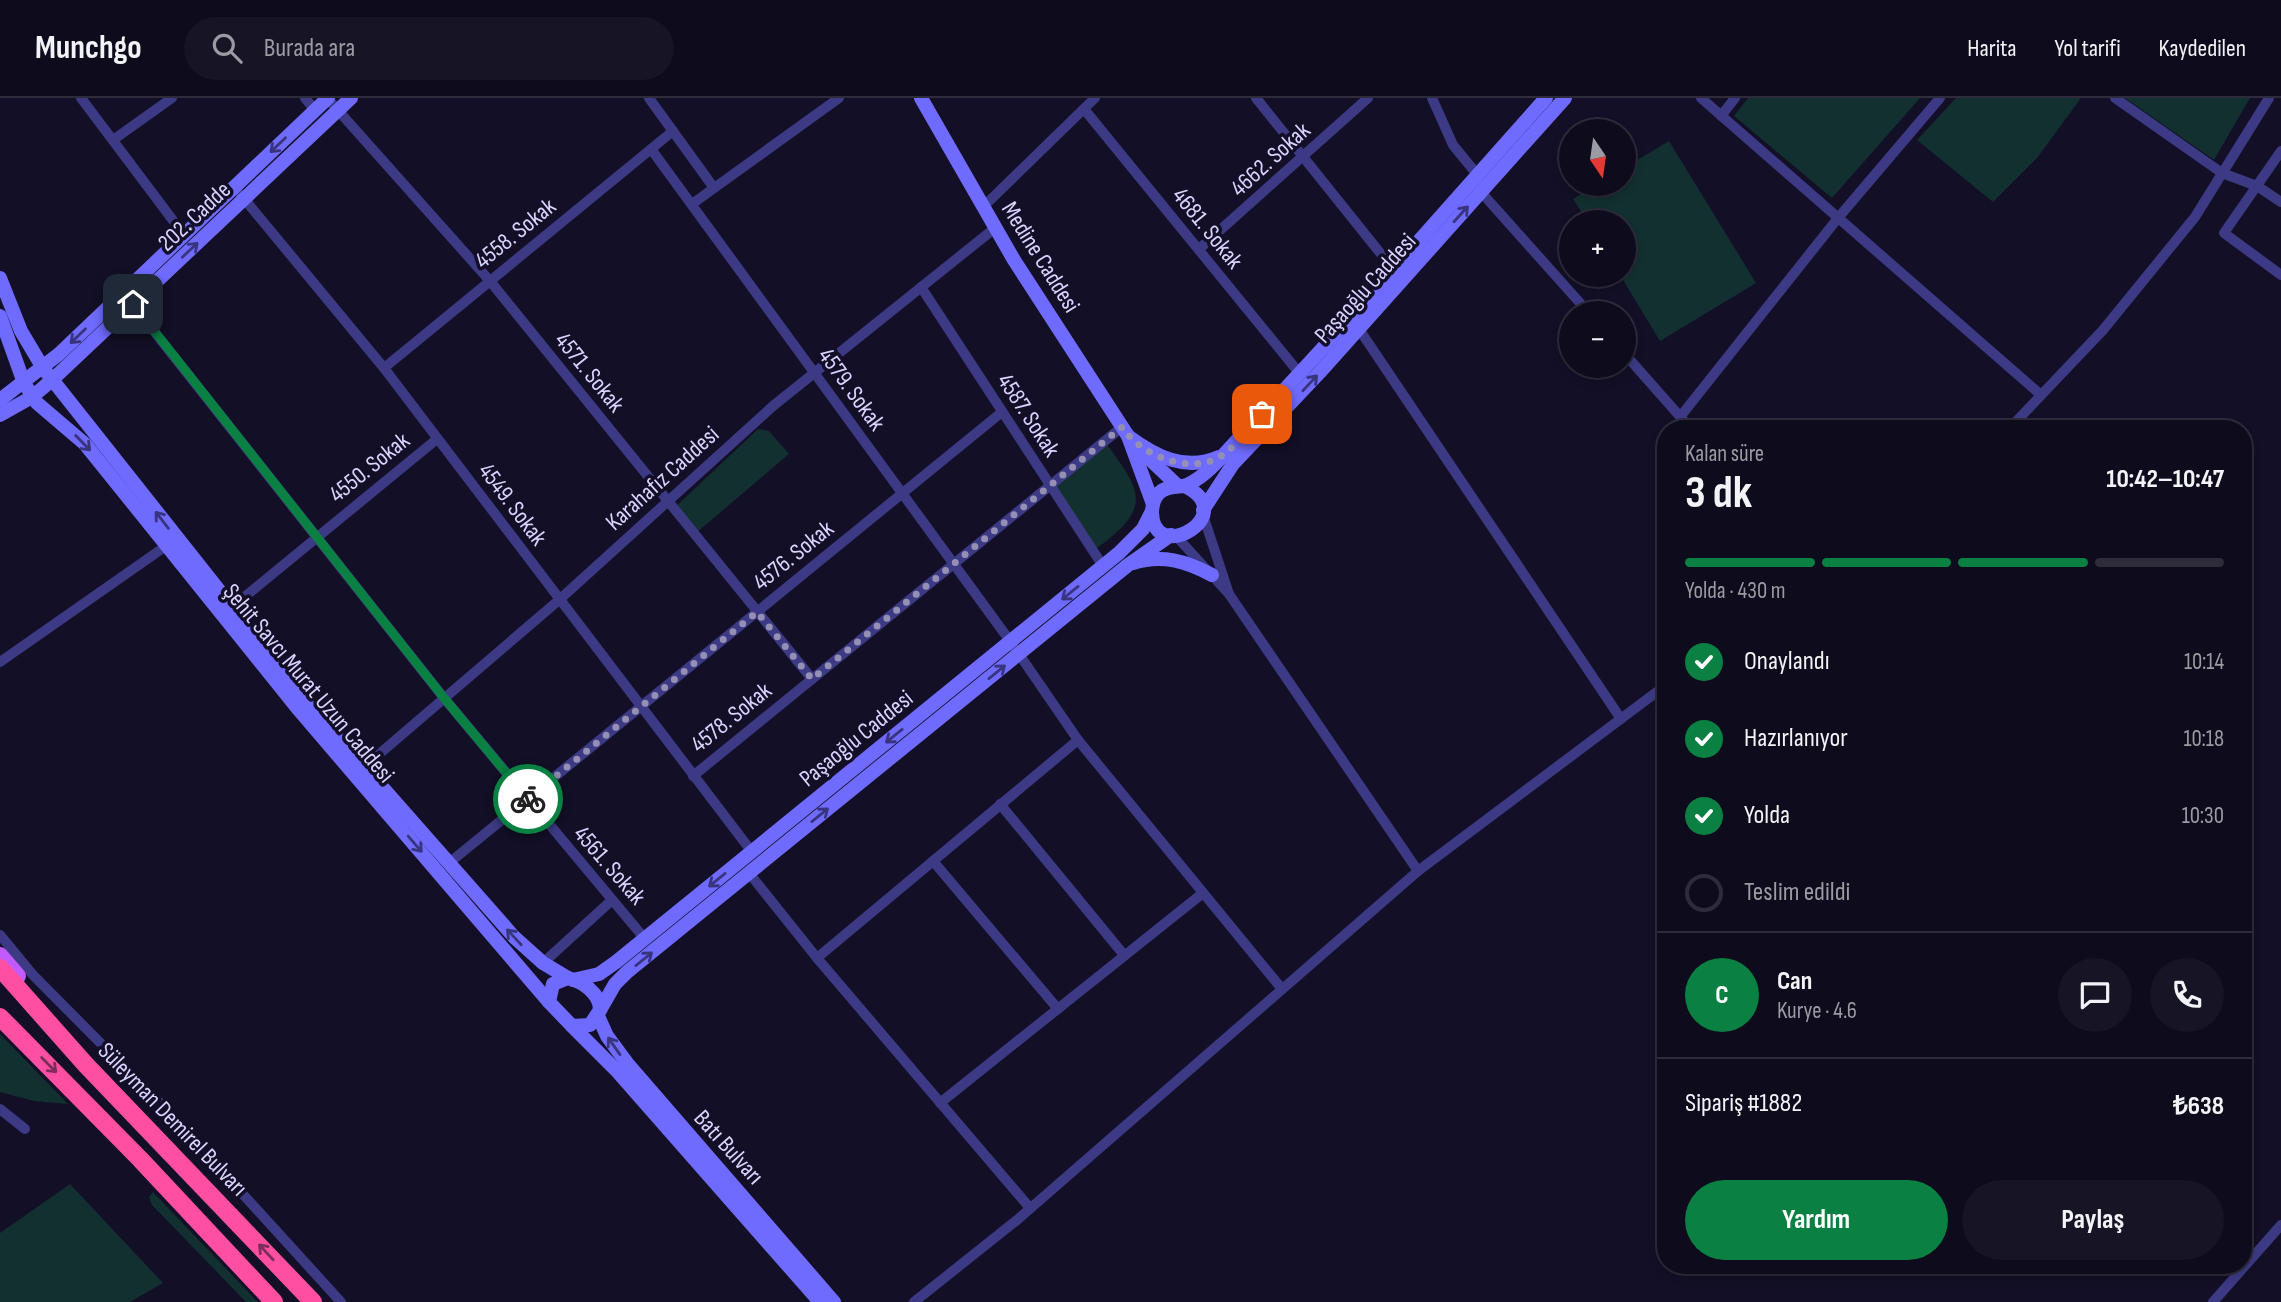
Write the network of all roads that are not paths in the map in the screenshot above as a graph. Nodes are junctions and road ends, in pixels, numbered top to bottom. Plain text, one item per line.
1 (81, 98) edge
2 (172, 98) edge
3 (305, 98) edge
4 (327, 98) edge
5 (351, 98) edge
6 (649, 98) edge
7 (839, 98) edge
8 (921, 98) edge
9 (1095, 98) edge
10 (1256, 98) edge
11 (1368, 98) edge
12 (1432, 98) edge
13 (1545, 98) edge
14 (1565, 98) edge
15 (1701, 98) edge
16 (1735, 98) edge
17 (1940, 98) edge
18 (2115, 98) edge
19 (2269, 98) edge
20 (1084, 109) junction
21 (315, 110) junction
22 (338, 110) junction
23 (1721, 116) junction
24 (673, 131) junction
25 (113, 140) junction
26 (651, 149) junction
27 (2281, 151) edge
28 (1304, 158) junction
29 (2222, 173) junction
30 (1482, 184) junction
31 (2257, 186) junction
32 (233, 188) junction
33 (714, 188) junction
34 (244, 199) junction
35 (2281, 202) edge
36 (692, 204) junction
37 (983, 207) junction
38 (1838, 218) junction
39 (995, 228) junction
40 (184, 235) junction
41 (1199, 249) junction
42 (1394, 270) junction
43 (2281, 275) edge
44 (0, 278) edge
45 (490, 281) junction
46 (921, 288) junction
47 (128, 298) junction
48 (1578, 301) edge
49 (0, 316) edge
50 (1359, 329) junction
51 (43, 368) junction
52 (384, 368) junction
53 (1636, 368) edge
54 (814, 372) junction
55 (1300, 374) junction
56 (52, 380) junction
57 (24, 383) junction
58 (2041, 394) junction
59 (32, 397) junction
60 (0, 400) edge
61 (1002, 412) junction
62 (0, 415) edge
63 (1680, 417) junction
64 (1683, 420) edge
65 (2017, 420) edge
66 (1125, 431) junction
67 (437, 439) junction
68 (1224, 454) junction
69 (1050, 485) junction
70 (1181, 486) junction
71 (902, 493) junction
72 (666, 502) junction
73 (1153, 507) junction
74 (1203, 512) junction
75 (1173, 536) junction
76 (317, 537) junction
77 (166, 545) junction
78 (954, 564) junction
79 (1128, 565) junction
80 (1103, 566) junction
81 (1212, 575) junction
82 (1229, 594) junction
83 (559, 600) junction
84 (230, 608) junction
85 (757, 612) junction
86 (1014, 648) junction
87 (0, 661) edge
88 (812, 679) junction
89 (1657, 692) edge
90 (444, 698) junction
91 (640, 707) junction
92 (1621, 719) junction
93 (1077, 740) junction
94 (364, 767) junction
95 (693, 775) junction
96 (526, 800) junction
97 (1000, 804) junction
98 (752, 852) junction
99 (933, 861) junction
100 (449, 863) junction
101 (1418, 871) junction
102 (749, 873) junction
103 (1203, 893) junction
104 (612, 900) junction
105 (0, 934) edge
106 (645, 939) junction
107 (0, 955) edge
108 (1124, 956) junction
109 (817, 958) junction
110 (543, 963) junction
111 (0, 968) edge
112 (571, 979) junction
113 (1282, 989) junction
114 (549, 1002) junction
115 (1058, 1009) junction
116 (599, 1013) junction
117 (0, 1017) edge
118 (572, 1026) junction
119 (940, 1103) junction
120 (0, 1110) edge
121 (139, 1119) junction
122 (25, 1129) dead end
123 (1030, 1208) junction
124 (2281, 1225) edge
125 (2252, 1258) edge
126 (2238, 1274) edge
127 (274, 1302) edge
128 (313, 1302) edge
129 (341, 1302) edge
130 (820, 1302) edge
131 (834, 1302) edge
132 (914, 1302) edge
133 (2213, 1302) edge

1 - 25 street
2 - 25 street
3 - 21 street
4 - 21 street, 202. Cadde
4 - 22 street, 4571. Sokak
5 - 22 street, 202. Cadde
6 - 24 street
7 - 33 street
8 - 37 street, Medine Caddesi
9 - 20 street
10 - 28 street
11 - 28 street, 4662. Sokak
12 - 30 street
13 - 30 street, Paşaoğlu Caddesi
14 - 30 street, Paşaoğlu Caddesi
15 - 23 street
16 - 23 street
17 - 38 street
18 - 29 street
19 - 29 street
20 - 37 street
20 - 41 street, 4681. Sokak
21 -> 32 street, 202. Cadde
22 - 34 street, 202. Cadde
22 - 45 street, 4571. Sokak
23 - 38 street
24 - 26 street, 4558. Sokak
24 - 33 street
25 - 40 street
26 - 36 street, 4579. Sokak
26 - 45 street, 4558. Sokak
27 - 31 street
28 - 41 street, 4662. Sokak
28 - 42 street
29 - 31 street
29 - 58 street
30 - 42 street, Paşaoğlu Caddesi
30 - 48 street
50 -> 30 street, Paşaoğlu Caddesi
31 - 35 street
31 - 43 street
32 - 34 street, 4549. Sokak
32 - 40 street, 202. Cadde
33 - 36 street
47 -> 34 street, 202. Cadde
34 - 52 street, 4549. Sokak
36 - 54 street, 4579. Sokak
37 - 39 street, Medine Caddesi
38 - 58 street
38 - 63 street
39 - 46 street, Karahafız Caddesi
39 - 66 street, Medine Caddesi
40 - 47 street, 202. Cadde
41 - 55 street, 4681. Sokak
42 - 55 street, Paşaoğlu Caddesi
44 - 51 street, Şehit Savcı Murat Uzun Caddesi
45 - 52 street, 4558. Sokak
45 - 72 street, 4571. Sokak
46 - 54 street, Karahafız Caddesi
46 - 61 street, 4587. Sokak
47 -> 51 street, 202. Cadde
47 - 56 street, 202. Cadde
47 - 76 street, 4561. Sokak
49 - 57 street, Şehit Savcı Murat Uzun Caddesi
74 -> 50 street, Paşaoğlu Caddesi
50 - 92 street
51 - 56 street, Şehit Savcı Murat Uzun Caddesi
51 - 57 street, 202. Cadde
52 - 67 street, 4549. Sokak
53 - 63 street
54 - 71 street, 4579. Sokak
54 - 72 street, Karahafız Caddesi
55 - 68 street, Paşaoğlu Caddesi
56 - 59 street, 202. Cadde
84 -> 56 street, Şehit Savcı Murat Uzun Caddesi
57 - 59 street, Şehit Savcı Murat Uzun Caddesi
57 - 60 street, 202. Cadde
58 - 65 street
59 - 62 street, 202. Cadde
59 -> 77 street, Şehit Savcı Murat Uzun Caddesi
61 - 69 street, 4587. Sokak
61 - 71 street, 4576. Sokak
63 - 64 street
66 - 68 street
66 - 69 street, 4578. Sokak
66 - 70 street, Medine Caddesi
66 - 73 street, Medine Caddesi
67 - 76 street, 4550. Sokak
67 - 83 street, 4549. Sokak
68 - 70 street, Paşaoğlu Caddesi
69 - 78 street, 4578. Sokak
69 - 80 street, 4587. Sokak
70 - 73 street
70 - 74 street
71 - 78 street, 4579. Sokak
71 - 85 street, 4576. Sokak
72 - 83 street, Karahafız Caddesi
72 - 85 street, 4571. Sokak
73 - 75 street
73 - 80 street, Paşaoğlu Caddesi
74 - 75 street
74 - 82 street
75 - 79 street, Paşaoğlu Caddesi
75 - 81 street
76 - 84 street, 4550. Sokak
76 - 90 street, 4561. Sokak
77 - 87 street
77 -> 114 street, Şehit Savcı Murat Uzun Caddesi
78 - 86 street, 4579. Sokak
78 - 88 street, 4578. Sokak
79 - 81 street
79 - 86 street, Paşaoğlu Caddesi
80 -> 86 street, Paşaoğlu Caddesi
81 - 82 street
82 - 101 street
83 - 90 street, Karahafız Caddesi
83 - 91 street, 4549. Sokak
84 - 94 street, Şehit Savcı Murat Uzun Caddesi
85 - 88 street, 4571. Sokak
85 - 91 street, 4576. Sokak
86 - 93 street, 4579. Sokak
86 -> 98 street, Paşaoğlu Caddesi
102 -> 86 street, Paşaoğlu Caddesi
88 - 95 street, 4578. Sokak
89 - 92 street
90 - 94 street, Karahafız Caddesi
90 - 96 street, 4561. Sokak
91 - 95 street, 4549. Sokak
91 - 96 street, 4576. Sokak
92 - 101 street
93 - 97 street
93 - 103 street, 4579. Sokak
94 - 100 street, Şehit Savcı Murat Uzun Caddesi
95 - 98 street, 4549. Sokak
96 - 100 street, 4576. Sokak
96 - 104 street, 4561. Sokak
97 - 99 street
97 - 108 street
98 -> 106 street, Paşaoğlu Caddesi
99 - 109 street
99 - 115 street
110 -> 100 street, Şehit Savcı Murat Uzun Caddesi
101 - 113 street
102 - 109 street
116 -> 102 street, Paşaoğlu Caddesi
103 - 108 street
103 - 113 street, 4579. Sokak
104 - 106 street, 4561. Sokak
104 - 110 street
105 - 129 street
106 - 112 street, Paşaoğlu Caddesi
107 - 121 main road
108 - 115 street
109 - 119 street
110 - 112 street, Şehit Savcı Murat Uzun Caddesi
111 - 121 highway, Süleyman Demirel Bulvarı
112 - 114 street
112 - 116 street
113 - 123 street
114 - 118 street
115 - 119 street
116 - 118 street
131 -> 116 street, Batı Bulvarı
117 -> 127 highway
118 - 130 street, Batı Bulvarı
119 - 123 street
120 - 122 street
128 -> 121 highway, Süleyman Demirel Bulvarı
123 - 132 street
124 - 125 street
126 - 133 street

